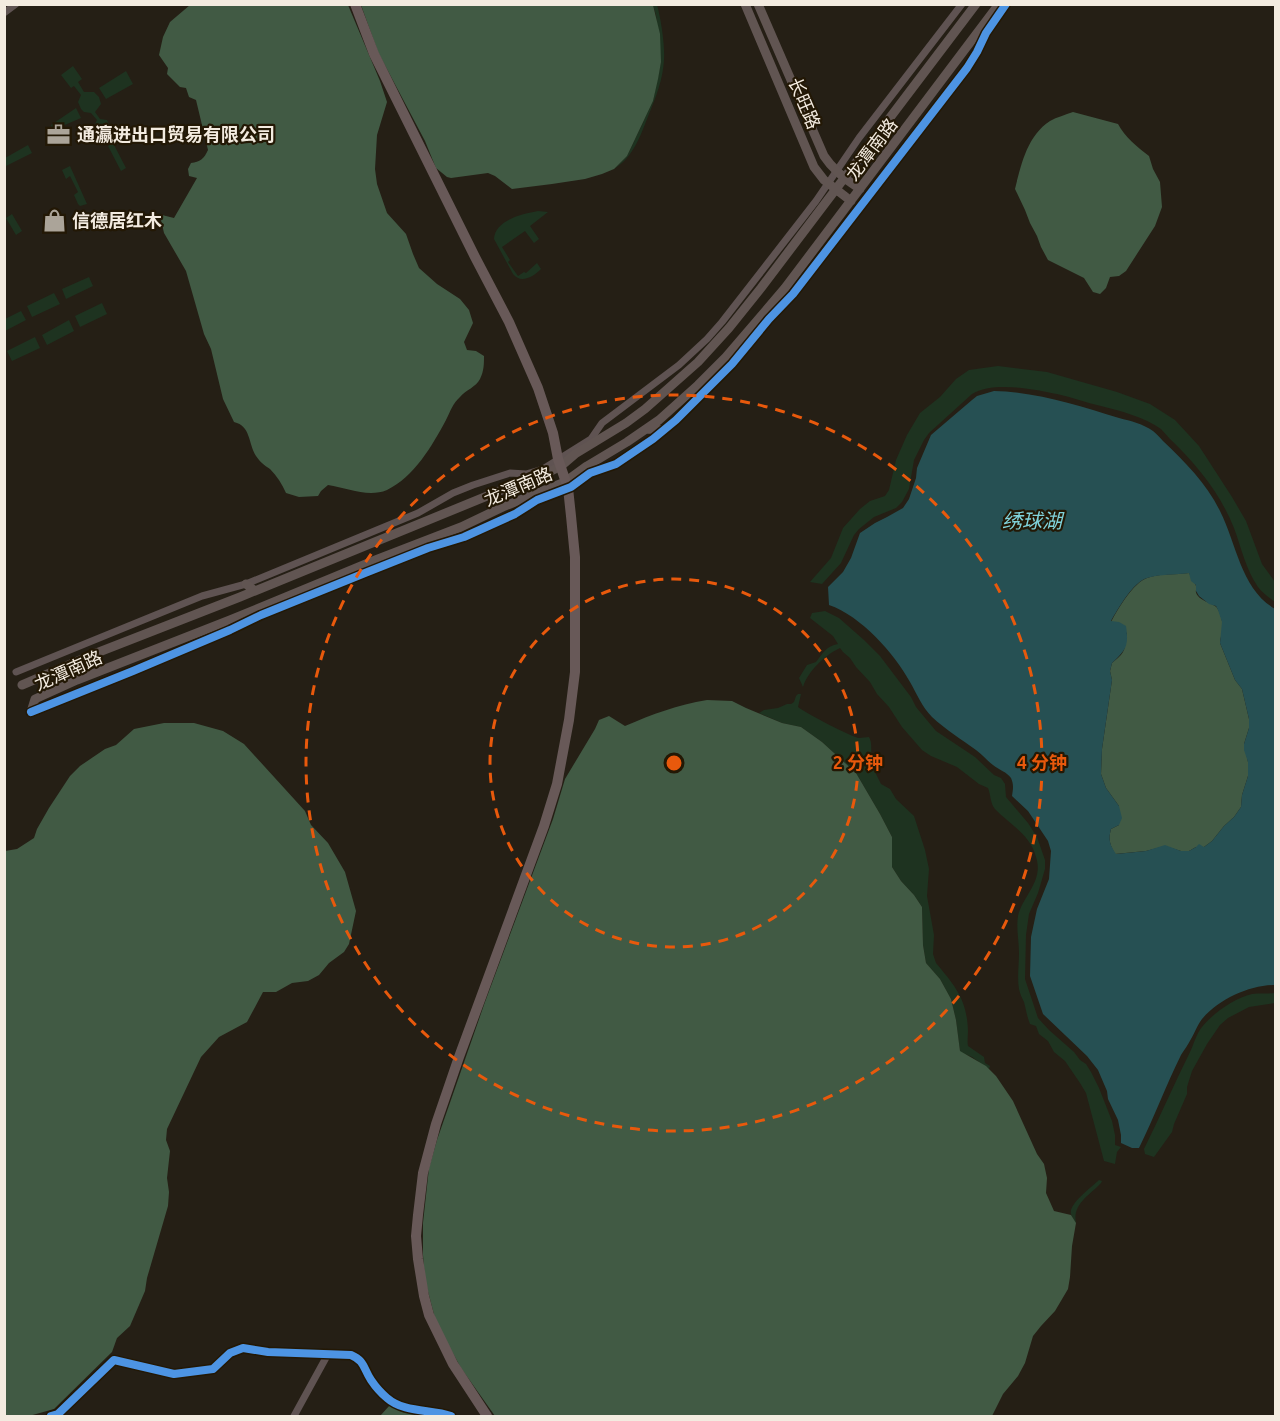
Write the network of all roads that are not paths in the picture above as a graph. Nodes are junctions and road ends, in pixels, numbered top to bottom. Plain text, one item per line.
1 (16, 4) edge
2 (355, 4) edge
3 (746, 4) edge
4 (758, 4) edge
5 (962, 4) edge
6 (976, 4) edge
7 (999, 4) edge
8 (1006, 4) edge
9 (4, 13) edge
10 (944, 48) junction
11 (958, 60) junction
12 (836, 171) junction
13 (844, 178) junction
14 (832, 187) junction
15 (860, 189) junction
16 (851, 201) junction
17 (618, 428) junction
18 (647, 429) junction
19 (665, 430) junction
20 (627, 442) junction
21 (560, 462) junction
22 (566, 485) junction
23 (498, 492) junction
24 (505, 506) junction
25 (246, 584) junction
26 (255, 591) junction
27 (16, 672) dead end
28 (22, 685) dead end
29 (31, 712) joint
30 (328, 1354) junction
31 (51, 1416) edge
32 (294, 1416) edge
33 (451, 1416) edge
34 (487, 1416) edge

1 - 9 street
2 - 21 highway
3 - 14 main road, 长旺路
4 - 12 main road, 长旺路
5 - 12 street
6 - 10 main road, 龙潭南路
7 - 11 main road, 龙潭南路
8 - 19 street
10 - 11 main road
10 - 13 main road, 龙潭南路
11 - 15 main road, 龙潭南路
12 - 13 main road, 长旺路
12 - 14 street
13 - 14 main road, 龙潭南路
13 - 15 main road, 长旺路
14 - 16 main road, 长旺路
14 - 17 main road, 龙潭南路
14 - 21 street
15 - 16 main road, 龙潭南路
16 - 18 main road, 龙潭南路
17 - 20 main road
17 - 21 main road, 龙潭南路
18 - 19 main road
18 - 20 main road, 龙潭南路
19 - 22 street
20 - 22 main road, 龙潭南路
21 - 22 highway
21 - 23 main road, 龙潭南路
21 - 25 street
22 - 24 main road, 龙潭南路
22 - 29 street
22 - 34 highway
23 - 24 main road
23 - 26 main road, 龙潭南路
24 - 29 main road, 龙潭南路
25 - 26 main road
25 - 27 street
26 - 28 main road, 龙潭南路
30 - 31 street
30 - 32 street
30 - 33 street

